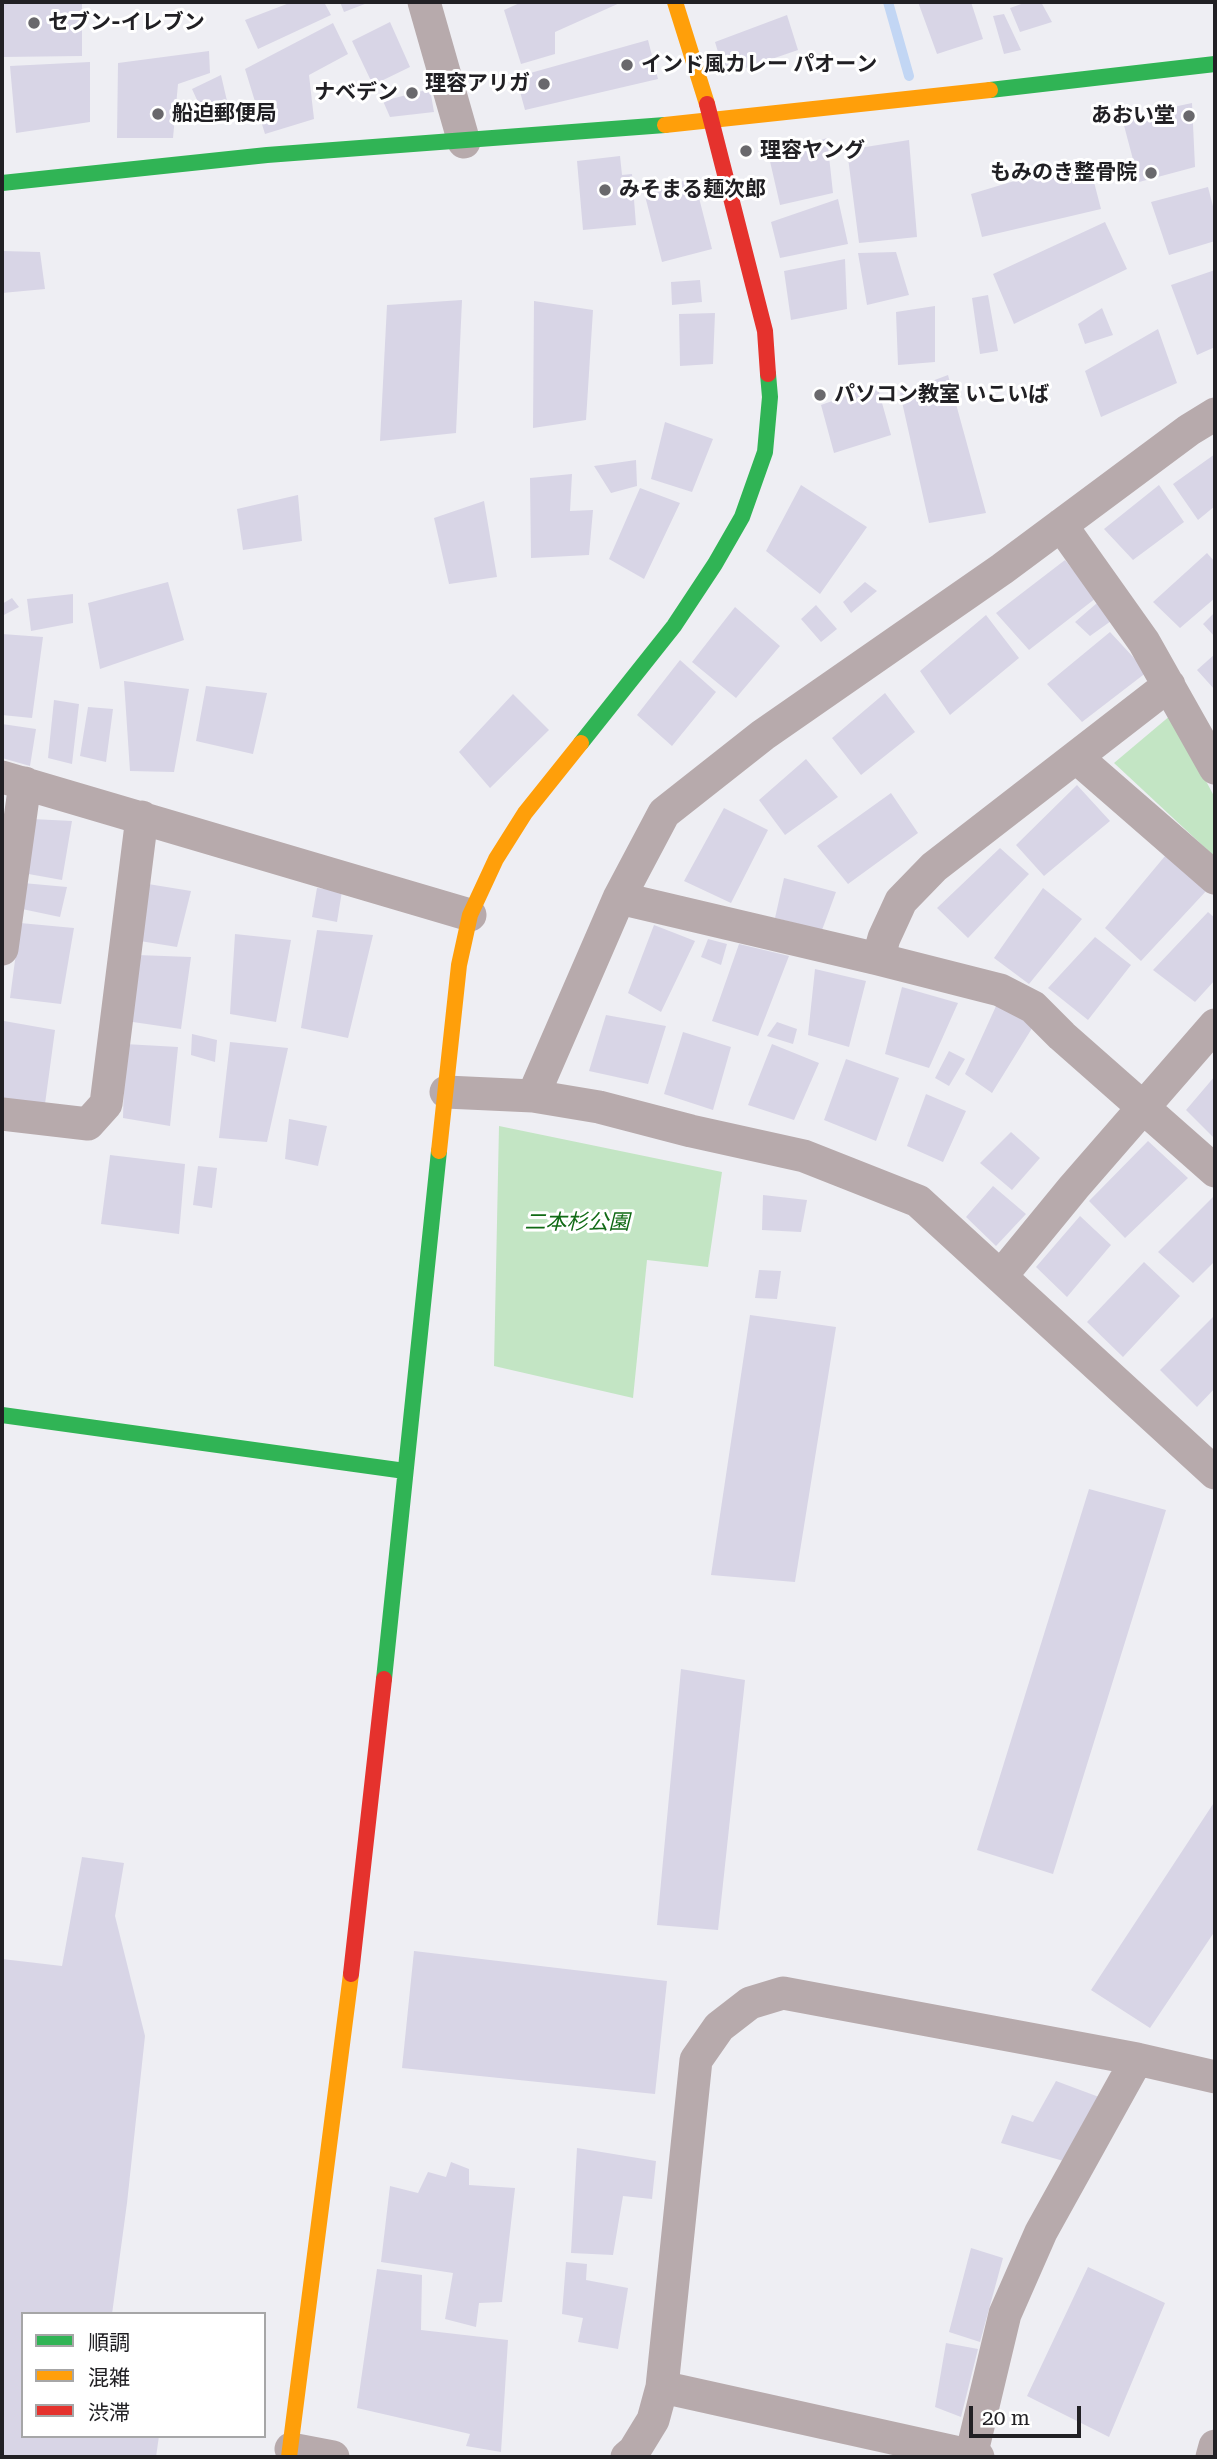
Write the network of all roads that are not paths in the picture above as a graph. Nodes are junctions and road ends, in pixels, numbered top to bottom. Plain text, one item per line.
1 (424, 2) edge
2 (675, 2) edge
3 (1215, 64) edge
4 (712, 122) junction
5 (464, 142) junction
6 (2, 183) edge
7 (1215, 414) edge
8 (1061, 525) junction
9 (1169, 685) junction
10 (1076, 757) junction
11 (1215, 768) edge
12 (13, 780) edge
13 (142, 817) junction
14 (1215, 878) edge
15 (619, 898) junction
16 (470, 915) junction
17 (2, 949) edge
18 (878, 959) junction
19 (1215, 1025) edge
20 (446, 1092) junction
21 (533, 1096) junction
22 (1144, 1106) junction
23 (2, 1114) edge
24 (1215, 1171) edge
25 (1001, 1276) junction
26 (2, 1415) edge
27 (405, 1471) junction
28 (1215, 1474) edge
29 (1137, 2059) junction
30 (1215, 2077) edge
31 (662, 2387) junction
32 (1215, 2446) edge
33 (290, 2453) edge
34 (971, 2456) edge
35 (333, 2457) edge
36 (627, 2457) edge
37 (978, 2457) edge
38 (1212, 2457) edge

1 - 5 street
2 - 4 street
3 - 4 street
4 - 5 street
4 - 16 street
5 - 6 street
7 - 8 street
8 - 9 street
8 - 15 street
9 - 10 street
9 - 11 street
10 - 14 street
10 - 18 street
12 - 13 street
12 - 17 street
13 - 16 street
13 - 23 street
15 - 18 street
15 - 21 street
16 - 20 street
18 - 22 street
19 - 22 street
20 - 21 street
20 - 27 street
21 - 25 street
22 - 24 street
22 - 25 street
25 - 28 street
26 - 27 street
27 - 33 street
29 - 30 street
29 - 31 street
29 - 34 street
31 - 34 street
31 - 36 street
32 - 38 street
33 - 35 street
34 - 37 street

